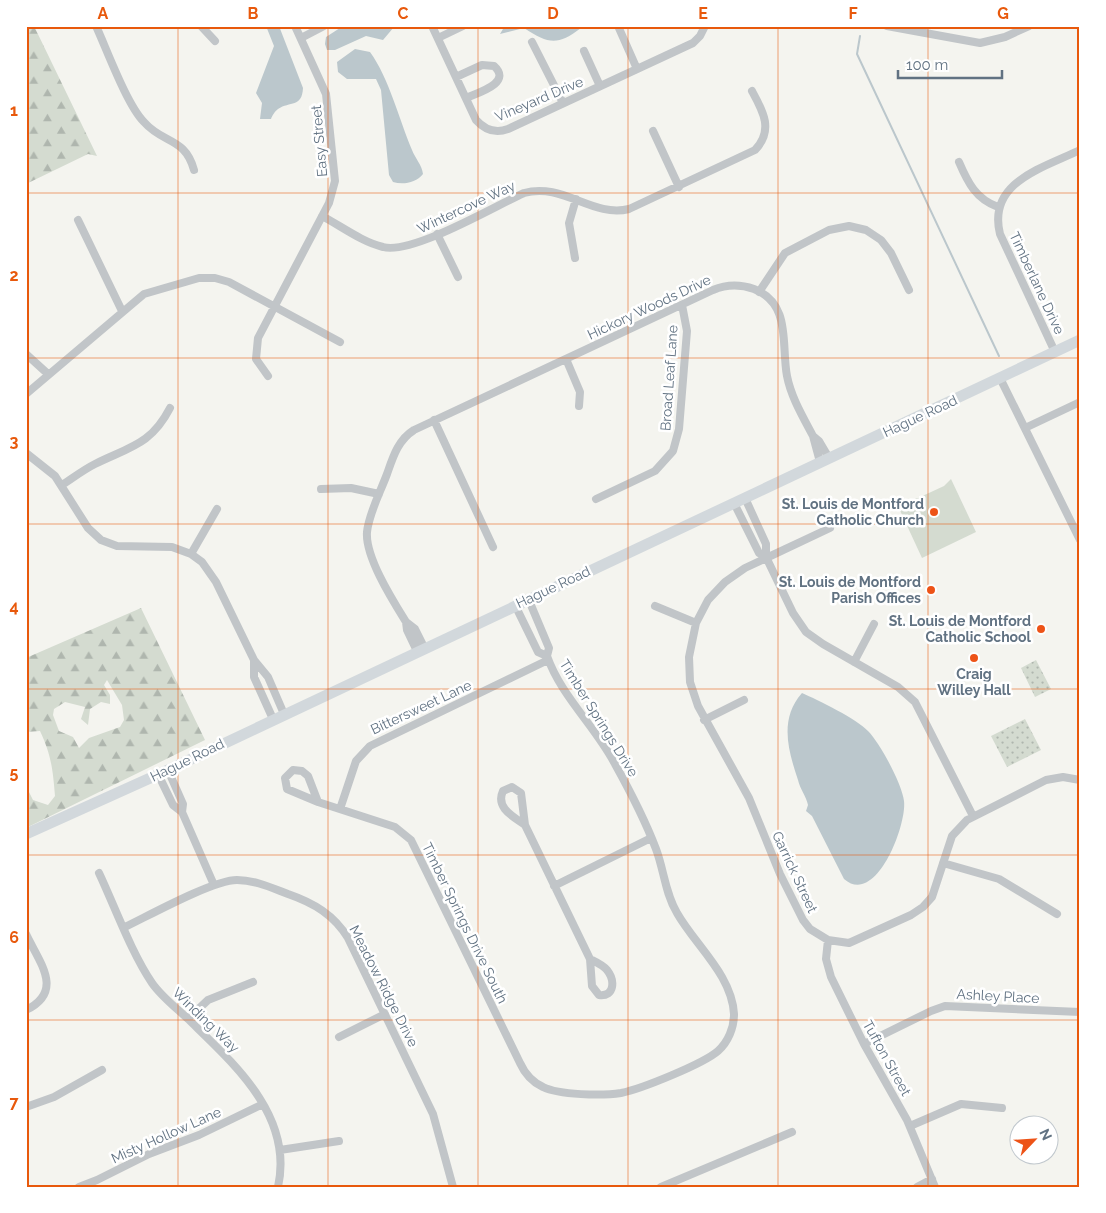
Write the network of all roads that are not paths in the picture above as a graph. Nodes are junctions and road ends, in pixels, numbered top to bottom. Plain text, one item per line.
1 (96, 26) edge
2 (200, 26) edge
3 (324, 26) edge
4 (432, 26) edge
5 (464, 26) edge
6 (618, 26) edge
7 (887, 26) edge
8 (1029, 26) edge
9 (298, 27) edge
10 (705, 27) edge
11 (301, 38) junction
12 (438, 38) junction
13 (214, 41) dead end
14 (532, 42) dead end
15 (584, 51) dead end
16 (637, 69) junction
17 (456, 78) junction
18 (600, 86) junction
19 (752, 91) dead end
20 (466, 98) junction
21 (563, 103) junction
22 (653, 131) dead end
23 (1080, 150) edge
24 (959, 162) dead end
25 (194, 170) dead end
26 (679, 187) junction
27 (576, 199) junction
28 (998, 207) junction
29 (322, 216) junction
30 (78, 220) dead end
31 (437, 234) junction
32 (575, 258) dead end
33 (458, 277) dead end
34 (909, 290) dead end
35 (759, 292) junction
36 (682, 305) junction
37 (274, 306) junction
38 (122, 311) junction
39 (1080, 340) edge
40 (340, 342) dead end
41 (1055, 352) junction
42 (26, 354) edge
43 (566, 359) junction
44 (48, 374) junction
45 (268, 376) dead end
46 (1000, 378) junction
47 (26, 394) edge
48 (1080, 402) edge
49 (579, 406) dead end
50 (170, 408) dead end
51 (434, 420) junction
52 (1025, 428) junction
53 (26, 453) edge
54 (824, 460) junction
55 (62, 485) junction
56 (321, 489) dead end
57 (379, 494) junction
58 (596, 499) dead end
59 (740, 500) junction
60 (217, 509) dead end
61 (830, 528) dead end
62 (1080, 540) edge
63 (493, 547) dead end
64 (191, 554) junction
65 (766, 557) junction
66 (528, 598) junction
67 (515, 605) junction
68 (655, 606) dead end
69 (696, 623) junction
70 (874, 624) dead end
71 (420, 649) junction
72 (547, 658) junction
73 (254, 660) junction
74 (854, 662) junction
75 (744, 700) dead end
76 (284, 714) junction
77 (273, 719) junction
78 (704, 720) junction
79 (163, 772) junction
80 (1080, 780) edge
81 (318, 802) junction
82 (340, 809) junction
83 (973, 816) junction
84 (525, 825) junction
85 (26, 834) edge
86 (652, 838) junction
87 (944, 863) junction
88 (100, 873) dead end
89 (214, 885) junction
90 (554, 886) junction
91 (1057, 914) dead end
92 (125, 927) junction
93 (26, 934) edge
94 (828, 940) junction
95 (590, 959) junction
96 (253, 982) dead end
97 (26, 1010) edge
98 (1080, 1012) edge
99 (385, 1014) junction
100 (188, 1019) junction
101 (338, 1037) dead end
102 (729, 1037) joint
103 (864, 1044) junction
104 (102, 1070) dead end
105 (263, 1104) junction
106 (26, 1108) edge
107 (1002, 1108) dead end
108 (910, 1126) junction
109 (792, 1132) dead end
110 (339, 1141) dead end
111 (280, 1150) junction
112 (934, 1183) edge
113 (79, 1187) edge
114 (278, 1187) edge
115 (453, 1187) edge
116 (661, 1187) edge
117 (917, 1187) edge

1 - 25 street
2 - 13 street
3 - 11 street
4 - 12 street, Vineyard Drive
5 - 12 street
6 - 16 street
7 - 8 street
9 - 11 street, Easy Street
10 - 16 street, Vineyard Drive
11 - 29 street, Easy Street
12 - 17 street, Vineyard Drive
14 - 21 street
15 - 18 street, Vineyard Drive
16 - 18 street, Vineyard Drive
17 - 20 street, Vineyard Drive
17 - 20 street
18 - 21 street, Vineyard Drive
19 - 26 street, Wintercove Way
20 - 21 street, Vineyard Drive
22 - 26 street
23 - 28 street
24 - 28 street
26 - 27 street, Wintercove Way
27 - 31 street, Wintercove Way
27 - 32 street
28 - 41 street, Timberlane Drive
29 - 31 street, Wintercove Way
29 - 37 street, Easy Street
30 - 38 street
31 - 33 street
34 - 35 street
35 - 36 street, Hickory Woods Drive
35 - 54 street
36 - 43 street, Hickory Woods Drive
36 - 58 street, Broad Leaf Lane
37 - 38 street
37 - 40 street
37 - 45 street, Easy Street
38 - 44 street
39 - 41 street, Hague Road
41 - 46 street, Hague Road
42 - 44 street
43 - 49 street
43 - 51 street, Hickory Woods Drive
44 - 47 street
46 - 52 street
46 - 54 street, Hague Road
48 - 52 street
50 - 55 street
51 - 57 street, Hickory Woods Drive
51 - 63 street
52 - 62 street
53 - 55 street
54 - 59 street, Hague Road
55 - 64 street
56 - 57 street
57 - 71 street, Hickory Woods Drive
59 - 65 street
59 - 65 street
59 - 66 street, Hague Road
60 - 64 street
61 - 65 street, Garrick Street
64 - 73 street
65 - 69 street, Garrick Street
65 - 74 street
66 - 67 street, Hague Road
66 - 72 street, Timber Springs Drive
67 - 71 street, Hague Road
67 - 72 street, Timber Springs Drive
68 - 69 street
69 - 78 street, Garrick Street
70 - 74 street
71 - 76 street, Hague Road
72 - 82 street, Bittersweet Lane
72 - 86 street, Timber Springs Drive
73 - 76 street
73 - 77 street
74 - 83 street
75 - 78 street
76 - 77 street, Hague Road
77 - 79 street, Hague Road
78 - 94 street, Garrick Street
79 - 85 street, Hague Road
79 - 89 street
80 - 83 street
81 - 81 street, Timber Springs Drive South
81 - 82 street, Timber Springs Drive South
82 - 102 street, Timber Springs Drive South
83 - 87 street
84 - 84 street
84 - 90 street
86 - 90 street
86 - 102 street, Timber Springs Drive
87 - 91 street
87 - 94 street
88 - 92 street, Winding Way
89 - 92 street, Meadow Ridge Drive
89 - 99 street, Meadow Ridge Drive
90 - 95 street
92 - 100 street, Winding Way
93 - 97 street
94 - 103 street, Tufton Street
95 - 95 street
96 - 100 street
98 - 103 street, Ashley Place
99 - 101 street
99 - 115 street, Meadow Ridge Drive
100 - 105 street, Winding Way
103 - 108 street, Tufton Street
104 - 106 street
105 - 111 street, Winding Way
105 - 113 street, Misty Hollow Lane
107 - 108 street
108 - 112 street, Tufton Street
109 - 116 street
110 - 111 street
111 - 114 street, Winding Way
112 - 117 street

